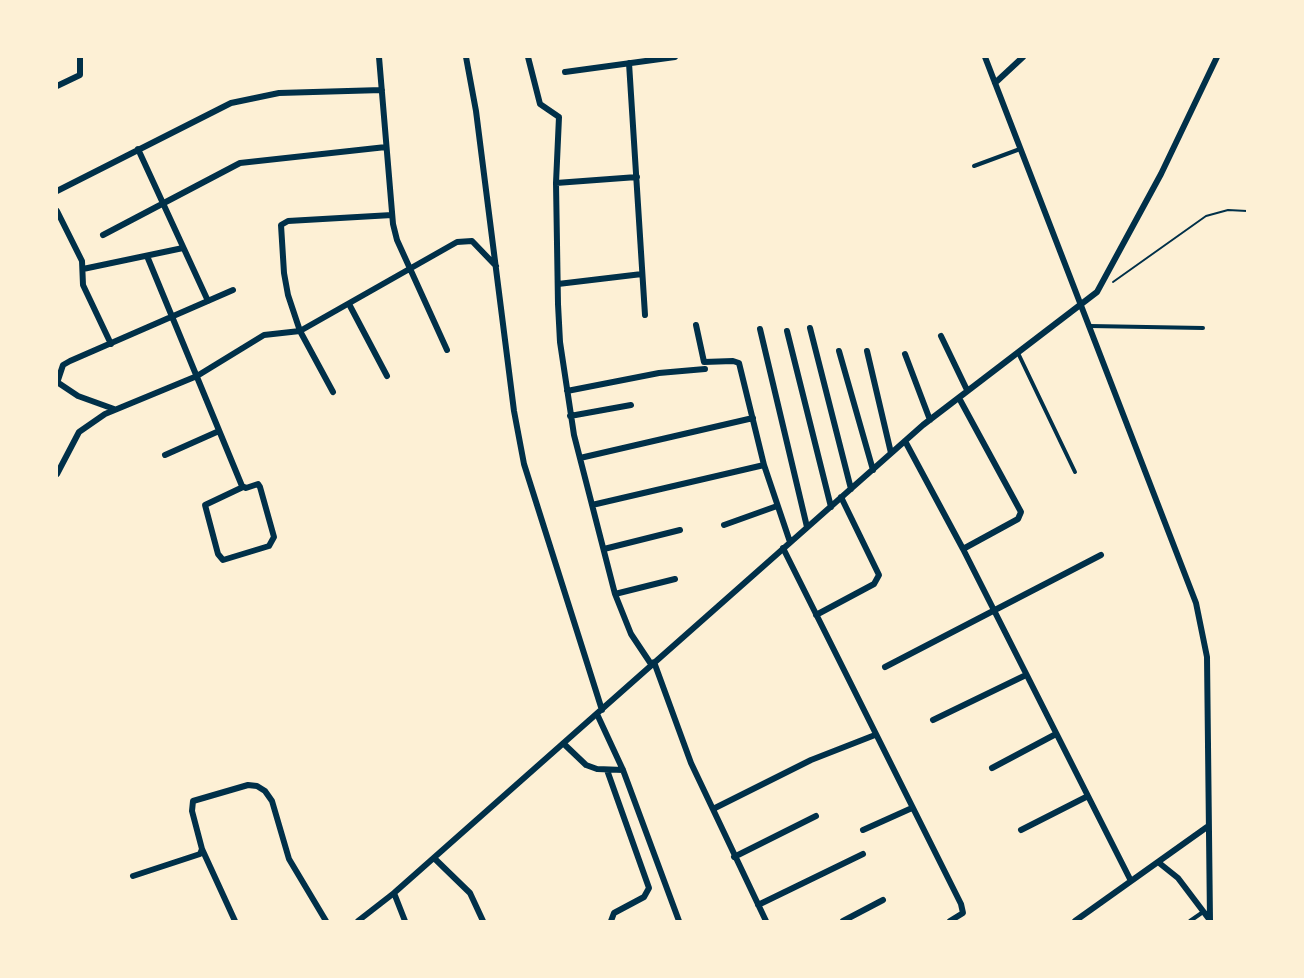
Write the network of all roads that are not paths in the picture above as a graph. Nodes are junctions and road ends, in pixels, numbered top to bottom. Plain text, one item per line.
1 (80, 57) edge
2 (379, 57) edge
3 (466, 57) edge
4 (528, 57) edge
5 (675, 57) edge
6 (985, 57) edge
7 (1023, 57) edge
8 (1217, 57) edge
9 (629, 63) junction
10 (565, 72) dead end
11 (995, 83) junction
12 (57, 86) edge
13 (382, 90) junction
14 (386, 147) junction
15 (138, 149) junction
16 (1020, 149) junction
17 (974, 166) dead end
18 (637, 177) junction
19 (556, 183) junction
20 (57, 191) edge
21 (163, 204) junction
22 (57, 212) edge
23 (392, 215) junction
24 (103, 235) dead end
25 (183, 248) junction
26 (147, 256) junction
27 (496, 267) junction
28 (410, 268) junction
29 (83, 269) junction
30 (642, 274) junction
31 (558, 284) junction
32 (233, 290) dead end
33 (208, 302) junction
34 (349, 304) junction
35 (1082, 304) junction
36 (645, 315) dead end
37 (174, 317) junction
38 (696, 325) dead end
39 (1090, 326) junction
40 (810, 328) dead end
41 (1203, 328) dead end
42 (760, 329) dead end
43 (300, 331) junction
44 (787, 332) dead end
45 (941, 336) dead end
46 (111, 344) junction
47 (447, 350) dead end
48 (839, 351) dead end
49 (867, 351) dead end
50 (1018, 352) junction
51 (905, 354) dead end
52 (57, 359) edge
53 (63, 365) junction
54 (705, 369) dead end
55 (197, 376) junction
56 (387, 376) dead end
57 (57, 383) edge
58 (967, 390) junction
59 (567, 391) junction
60 (333, 392) dead end
61 (959, 398) junction
62 (631, 405) dead end
63 (114, 409) junction
64 (570, 416) junction
65 (753, 418) junction
66 (930, 420) junction
67 (219, 431) junction
68 (905, 441) junction
69 (891, 453) junction
70 (165, 455) dead end
71 (580, 458) junction
72 (764, 465) junction
73 (873, 470) junction
74 (1075, 472) dead end
75 (57, 474) edge
76 (243, 487) junction
77 (851, 489) junction
78 (841, 497) junction
79 (592, 505) junction
80 (777, 506) junction
81 (831, 507) junction
82 (724, 525) dead end
83 (807, 527) junction
84 (680, 530) dead end
85 (790, 543) junction
86 (783, 548) junction
87 (604, 549) junction
88 (963, 549) junction
89 (1101, 555) dead end
90 (675, 579) dead end
91 (615, 594) junction
92 (994, 611) junction
93 (816, 615) junction
94 (652, 663) junction
95 (885, 667) dead end
96 (1026, 675) junction
97 (599, 712) junction
98 (933, 720) dead end
99 (1056, 734) junction
100 (875, 735) junction
101 (564, 744) junction
102 (992, 768) dead end
103 (607, 770) junction
104 (623, 770) junction
105 (1088, 796) junction
106 (912, 808) junction
107 (713, 809) junction
108 (816, 816) dead end
109 (1207, 827) junction
110 (863, 830) dead end
111 (1021, 830) dead end
112 (202, 849) junction
113 (863, 854) dead end
114 (734, 857) junction
115 (434, 858) junction
116 (1158, 862) junction
117 (133, 876) dead end
118 (1131, 881) junction
119 (394, 893) junction
120 (883, 900) dead end
121 (758, 905) junction
122 (1203, 912) junction
123 (1079, 920) edge
124 (1210, 920) edge
125 (235, 921) edge
126 (326, 921) edge
127 (358, 921) edge
128 (405, 921) edge
129 (483, 921) edge
130 (611, 921) edge
131 (679, 921) edge
132 (766, 921) edge
133 (843, 921) edge
134 (950, 921) edge
135 (1190, 921) edge

1 - 12 street
2 - 13 street
3 - 27 street
4 - 19 street
5 - 9 street
6 - 11 street
7 - 11 street
8 - 35 street
9 - 10 street
9 - 18 street
11 - 16 street
13 - 14 street
13 - 15 street
14 - 21 street
14 - 23 street
15 - 20 street
15 - 21 street
16 - 17 lane
16 - 35 street
18 - 19 street
18 - 30 street
19 - 31 street
21 - 24 street
21 - 25 street
22 - 29 street
23 - 28 street
23 - 43 street
25 - 26 street
25 - 33 street
26 - 29 street
26 - 37 street
27 - 28 street
27 - 97 street
28 - 34 street
28 - 47 street
29 - 46 street
30 - 31 street
30 - 36 street
31 - 59 street
32 - 33 street
33 - 37 street
34 - 43 street
34 - 56 street
35 - 39 street
35 - 50 street
37 - 46 street
37 - 55 street
38 - 65 street
39 - 41 lane
39 - 109 street
40 - 77 street
42 - 83 street
43 - 55 street
43 - 60 street
44 - 81 street
45 - 58 street
46 - 53 street
48 - 73 street
49 - 69 street
50 - 58 street
50 - 74 lane
51 - 66 street
52 - 53 street
53 - 57 street
54 - 59 street
55 - 63 street
55 - 67 street
57 - 63 street
58 - 61 street
59 - 64 street
61 - 66 street
61 - 88 street
62 - 64 street
63 - 75 street
64 - 71 street
65 - 71 street
65 - 72 street
66 - 68 street
67 - 70 street
67 - 76 street
68 - 69 street
68 - 88 street
69 - 73 street
71 - 79 street
72 - 79 street
72 - 80 street
73 - 77 street
76 - 76 street
77 - 78 street
78 - 81 street
78 - 93 street
79 - 87 street
80 - 82 street
80 - 85 street
81 - 83 street
83 - 85 street
84 - 87 street
85 - 86 street
86 - 93 street
86 - 94 street
87 - 91 street
88 - 92 street
89 - 92 street
90 - 91 street
91 - 94 street
92 - 95 street
92 - 96 street
93 - 100 street
94 - 97 street
94 - 107 street
96 - 98 street
96 - 99 street
97 - 101 street
97 - 104 street
99 - 102 street
99 - 105 street
100 - 106 street
100 - 107 street
101 - 103 street
101 - 115 street
103 - 104 street
103 - 130 street
104 - 131 street
105 - 111 street
105 - 118 street
106 - 110 street
106 - 134 street
107 - 114 street
108 - 114 street
109 - 116 street
109 - 124 street
112 - 117 street
112 - 125 street
112 - 126 street
113 - 121 street
114 - 121 street
115 - 119 street
115 - 129 street
116 - 118 street
116 - 122 street
118 - 123 street
119 - 127 street
119 - 128 street
120 - 133 street
121 - 132 street
122 - 124 street
122 - 135 lane

